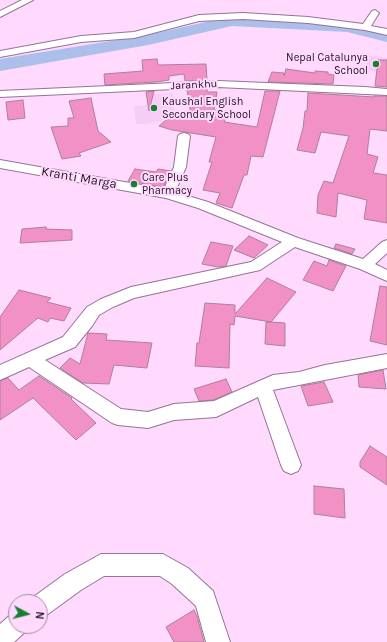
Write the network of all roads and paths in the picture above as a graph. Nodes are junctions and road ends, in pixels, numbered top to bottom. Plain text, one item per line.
1 (27, 0) edge
2 (375, 13) dead end
3 (0, 14) edge
4 (365, 27) junction
5 (387, 32) edge
6 (0, 54) edge
7 (387, 92) edge
8 (0, 94) edge
9 (184, 136) dead end
10 (0, 164) edge
11 (168, 194) junction
12 (293, 241) junction
13 (387, 245) edge
14 (365, 266) junction
15 (387, 276) edge
16 (30, 359) junction
17 (387, 361) edge
18 (0, 373) edge
19 (263, 387) junction
20 (291, 465) dead end
21 (48, 600) edge
22 (8, 632) edge
23 (0, 639) edge
24 (218, 642) edge

1 - 3 street
2 - 4 street
4 - 5 street
4 - 6 street
7 - 8 street, Jarankhu
9 - 11 street
10 - 11 street, Kranti Marga
11 - 12 street, Kranti Marga
12 - 14 street, Kranti Marga
12 - 16 street
13 - 14 street
14 - 15 street, Kranti Marga
16 - 18 street
16 - 19 street
17 - 19 street
19 - 20 street
21 - 24 street
22 - 23 street

